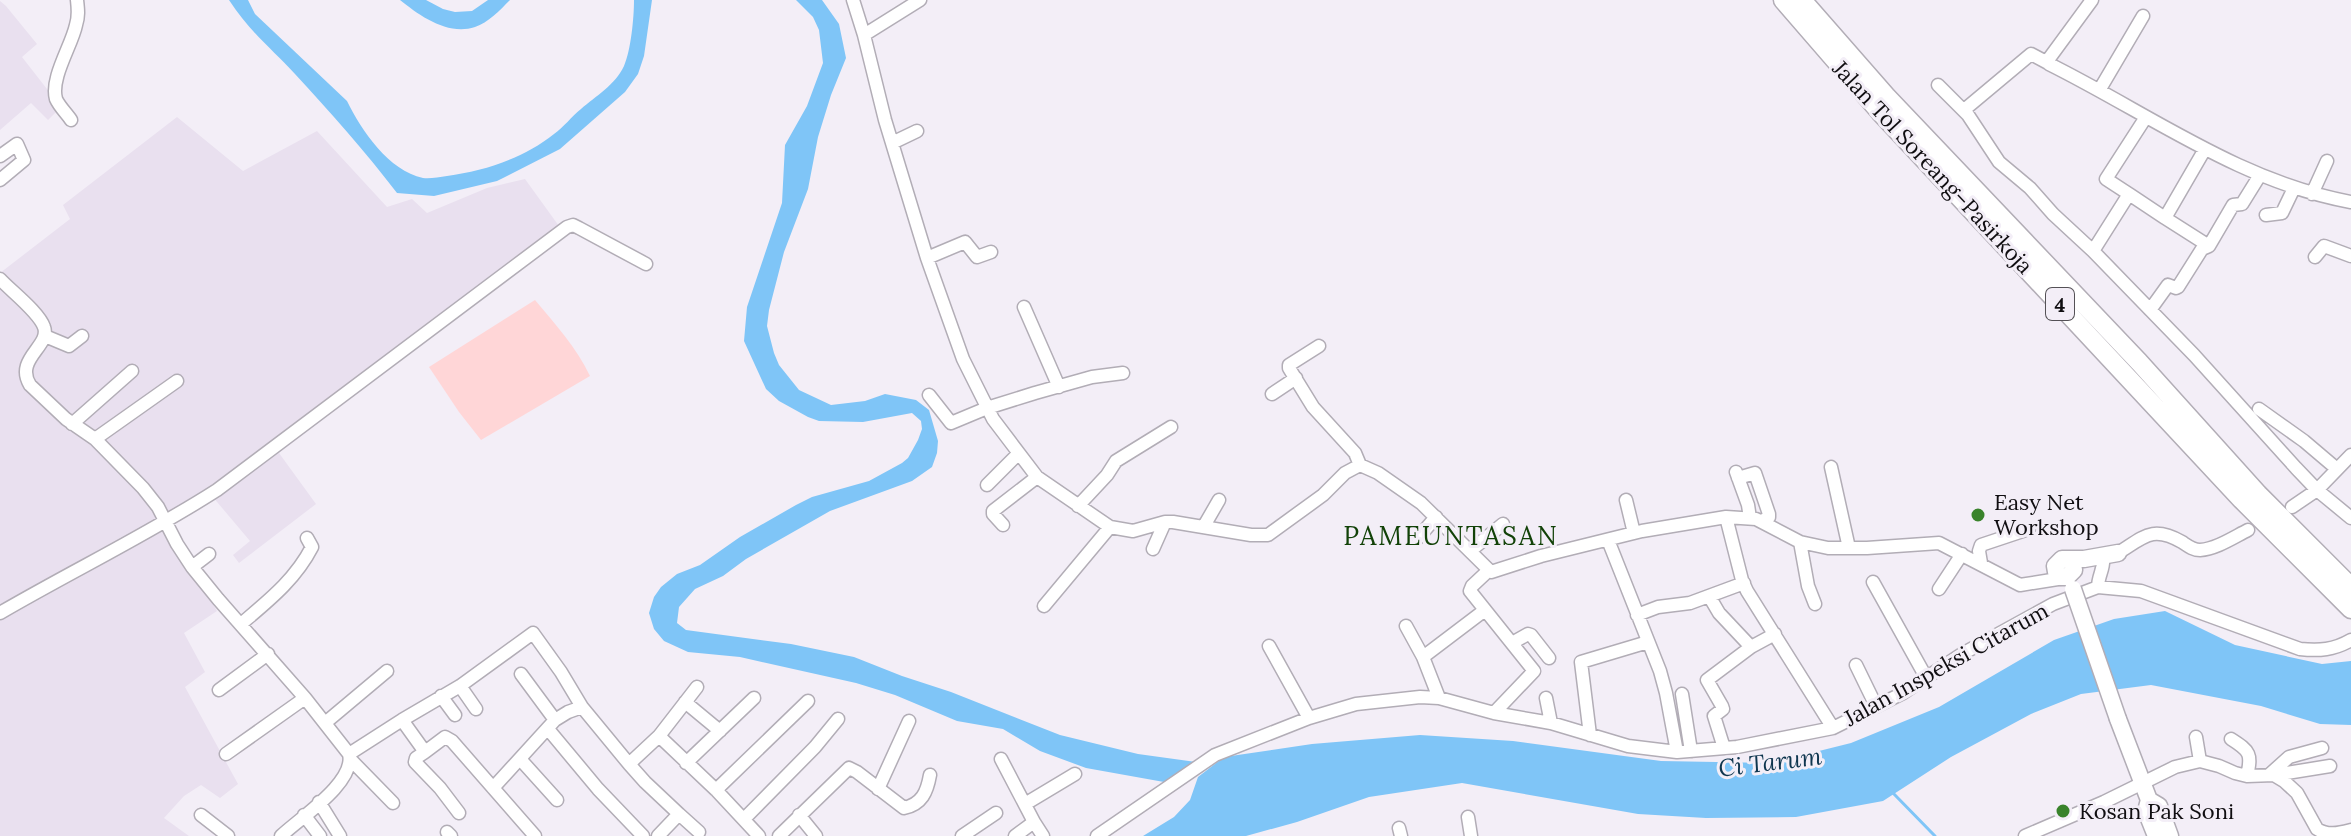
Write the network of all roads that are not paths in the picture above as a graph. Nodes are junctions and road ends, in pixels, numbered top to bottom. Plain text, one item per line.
1 (77, 0) edge
2 (853, 0) edge
3 (920, 0) edge
4 (1783, 0) edge
5 (1802, 0) edge
6 (2092, 0) edge
7 (2143, 16) dead end
8 (864, 35) junction
9 (2048, 63) junction
10 (1938, 85) dead end
11 (2100, 89) junction
12 (1964, 110) junction
13 (2146, 117) junction
14 (71, 120) dead end
15 (917, 131) dead end
16 (892, 143) junction
17 (2205, 149) junction
18 (0, 156) edge
19 (2327, 161) dead end
20 (2260, 175) junction
21 (0, 180) edge
22 (2294, 188) junction
23 (2129, 194) junction
24 (2312, 194) junction
25 (2351, 202) edge
26 (2266, 215) dead end
27 (2165, 218) junction
28 (2209, 246) junction
29 (2093, 251) junction
30 (991, 252) dead end
31 (2351, 256) edge
32 (2315, 257) dead end
33 (927, 258) junction
34 (646, 264) dead end
35 (0, 279) edge
36 (1024, 307) dead end
37 (2150, 310) junction
38 (45, 336) junction
39 (82, 336) dead end
40 (1319, 346) dead end
41 (132, 371) dead end
42 (1123, 373) dead end
43 (1296, 378) junction
44 (177, 381) dead end
45 (1059, 387) junction
46 (1272, 394) dead end
47 (929, 395) dead end
48 (987, 408) junction
49 (2259, 409) dead end
50 (72, 424) junction
51 (1171, 427) dead end
52 (95, 439) junction
53 (1018, 454) junction
54 (2351, 455) edge
55 (1360, 465) junction
56 (1831, 467) dead end
57 (2337, 469) junction
58 (1037, 477) junction
59 (987, 485) dead end
60 (2317, 490) junction
61 (1219, 500) dead end
62 (1626, 500) dead end
63 (1078, 506) junction
64 (2292, 507) dead end
65 (1436, 517) junction
66 (1726, 517) junction
67 (2351, 518) edge
68 (1756, 520) junction
69 (166, 522) junction
70 (1165, 522) junction
71 (1503, 524) dead end
72 (1003, 525) dead end
73 (1204, 526) junction
74 (1110, 527) junction
75 (2029, 529) dead end
76 (2248, 530) dead end
77 (1634, 533) junction
78 (307, 538) dead end
79 (1418, 538) dead end
80 (1608, 540) junction
81 (1800, 542) junction
82 (1849, 548) junction
83 (1153, 549) dead end
84 (1470, 551) junction
85 (209, 554) dead end
86 (1962, 554) junction
87 (2108, 557) junction
88 (1981, 563) junction
89 (192, 567) junction
90 (1488, 571) junction
91 (2068, 575) junction
92 (1873, 582) dead end
93 (1744, 583) junction
94 (2098, 587) junction
95 (1939, 589) dead end
96 (1709, 596) junction
97 (2348, 599) edge
98 (1815, 604) dead end
99 (1044, 606) dead end
100 (1485, 610) junction
101 (0, 613) edge
102 (1637, 615) junction
103 (241, 624) junction
104 (1406, 626) dead end
105 (1775, 634) junction
106 (2351, 640) edge
107 (1648, 642) junction
108 (1512, 643) junction
109 (1269, 646) dead end
110 (1751, 647) junction
111 (268, 654) junction
112 (1423, 657) junction
113 (1549, 658) dead end
114 (1856, 665) dead end
115 (387, 671) dead end
116 (521, 674) dead end
117 (1927, 679) junction
118 (460, 686) junction
119 (697, 687) dead end
120 (219, 690) dead end
121 (1682, 694) dead end
122 (441, 696) junction
123 (305, 698) junction
124 (754, 698) dead end
125 (1439, 698) junction
126 (1546, 698) dead end
127 (808, 701) dead end
128 (685, 702) junction
129 (1876, 706) junction
130 (582, 707) junction
131 (476, 709) dead end
132 (1494, 713) junction
133 (455, 715) dead end
134 (1309, 718) junction
135 (838, 719) dead end
136 (402, 720) junction
137 (909, 721) dead end
138 (325, 723) junction
139 (1551, 723) junction
140 (552, 725) junction
141 (1833, 728) junction
142 (720, 731) junction
143 (1590, 735) junction
144 (659, 736) junction
145 (2196, 737) dead end
146 (2231, 739) dead end
147 (1724, 748) junction
148 (2322, 748) dead end
149 (1684, 751) junction
150 (425, 752) junction
151 (226, 754) dead end
152 (350, 757) junction
153 (520, 759) junction
154 (1001, 759) dead end
155 (2200, 761) junction
156 (686, 763) junction
157 (629, 764) junction
158 (2330, 766) dead end
159 (1075, 774) dead end
160 (930, 775) dead end
161 (2271, 775) junction
162 (2247, 776) junction
163 (2143, 783) junction
164 (493, 788) junction
165 (878, 789) junction
166 (716, 790) junction
167 (557, 800) dead end
168 (2149, 800) junction
169 (319, 802) junction
170 (393, 803) dead end
171 (1025, 804) junction
172 (459, 813) dead end
173 (996, 813) dead end
174 (679, 814) junction
175 (201, 815) dead end
176 (304, 815) junction
177 (799, 815) junction
178 (1468, 817) dead end
179 (744, 819) junction
180 (1034, 822) junction
181 (2052, 830) edge
182 (2351, 830) edge
183 (699, 832) dead end
184 (528, 834) edge
185 (228, 836) edge
186 (281, 836) edge
187 (320, 836) edge
188 (340, 836) edge
189 (643, 836) edge
190 (658, 836) edge
191 (759, 836) edge
192 (779, 836) edge
193 (816, 836) edge
194 (962, 836) edge
195 (1015, 836) edge
196 (1043, 836) edge
197 (1097, 836) edge
198 (1471, 836) edge
199 (2026, 836) edge
200 (2156, 836) edge
201 (2170, 836) edge

1 - 14 street
2 - 8 street
3 - 8 street
4 - 97 highway, Jalan Tol Soreang–Pasirkoja / 4
5 - 97 highway, Jalan Tol Soreang–Pasirkoja / 4
6 - 9 street
7 - 11 street
8 - 16 street
9 - 11 street
9 - 12 street
10 - 12 street
11 - 13 street
12 - 29 street
13 - 17 street
13 - 23 street
15 - 16 street
16 - 33 street
17 - 20 street
17 - 27 street
18 - 21 street
19 - 24 street
20 - 22 street
20 - 28 street
22 - 24 street
22 - 26 street
23 - 27 street
23 - 29 street
24 - 25 street
27 - 28 street
28 - 37 street
29 - 37 street
30 - 33 street
31 - 32 street
33 - 48 street
34 - 69 street
35 - 38 street
36 - 45 street
37 - 60 street
38 - 39 street
38 - 50 street
40 - 43 street
41 - 50 street
42 - 45 street
43 - 46 street
43 - 55 street
44 - 52 street
45 - 48 street
47 - 48 street
48 - 53 street
49 - 57 street
50 - 52 street
51 - 63 street
52 - 69 street
53 - 58 street
53 - 59 street
54 - 57 street
55 - 65 street
55 - 73 street
56 - 82 street
57 - 60 street
58 - 63 street
58 - 72 street
60 - 64 street
60 - 67 street
61 - 73 street
62 - 77 street
63 - 74 street
65 - 79 street
65 - 84 street
66 - 68 street
66 - 77 street
66 - 93 street
68 - 68 street
68 - 81 street
69 - 89 street
69 - 101 street
70 - 73 street
70 - 74 street
70 - 83 street
71 - 84 street
74 - 99 street
75 - 88 street
76 - 87 street
77 - 80 street
78 - 103 street
80 - 90 street
80 - 102 street
81 - 82 street
81 - 98 street
82 - 86 street
84 - 90 street
85 - 89 street
86 - 88 street
86 - 95 street
87 - 91 main road
87 - 94 street
88 - 91 street
89 - 103 street
90 - 100 street
91 - 163 main road, bridge
92 - 117 street
93 - 96 street
93 - 105 street
94 - 106 street, Jalan Inspeksi Citarum
94 - 117 street, Jalan Inspeksi Citarum
96 - 102 street
96 - 110 street
100 - 108 street
100 - 112 street
102 - 107 street
103 - 111 street
104 - 112 street
105 - 110 street
105 - 141 street
107 - 143 street
107 - 149 street
108 - 113 street
108 - 132 street
109 - 134 street
110 - 147 street
111 - 120 street
111 - 123 street
112 - 125 street
114 - 129 street
115 - 138 street
116 - 140 street
117 - 129 street, Jalan Inspeksi Citarum
118 - 122 street
118 - 130 street
118 - 131 street
119 - 128 street
121 - 149 street
122 - 133 street
122 - 136 street
123 - 138 street
123 - 151 street
124 - 142 street
125 - 132 street, Jalan Inspeksi Citarum
125 - 134 street, Jalan Inspeksi Citarum
126 - 139 street
127 - 166 street
128 - 142 street
128 - 144 street
129 - 141 street, Jalan Inspeksi Citarum
130 - 140 street
130 - 157 street
132 - 139 street, Jalan Inspeksi Citarum
134 - 197 street, Jalan Inspeksi Citarum
135 - 179 street
136 - 150 street
136 - 152 street
137 - 165 street
138 - 152 street
139 - 143 street, Jalan Inspeksi Citarum
140 - 153 street
140 - 189 street
141 - 147 street, Jalan Inspeksi Citarum
142 - 156 street
143 - 149 street, Jalan Inspeksi Citarum
144 - 156 street
144 - 157 street
145 - 155 street
146 - 162 street
147 - 149 street, Jalan Inspeksi Citarum
148 - 161 street
150 - 164 street
150 - 172 street
152 - 169 street
152 - 170 street
153 - 164 street
153 - 167 street
154 - 171 street
155 - 162 street
155 - 163 street
156 - 166 street
157 - 174 street
158 - 161 street
159 - 171 street
160 - 165 street
161 - 162 street
161 - 182 street
163 - 168 main road
163 - 181 street
164 - 184 street
165 - 177 street
166 - 179 street
168 - 200 main road
168 - 201 main road
169 - 176 street
169 - 188 street
171 - 180 street
173 - 194 street
174 - 183 street
174 - 190 street
175 - 185 street
176 - 186 street
176 - 187 street
177 - 192 street
177 - 193 street
178 - 198 street
179 - 191 street
180 - 195 street
180 - 196 street
181 - 199 street

